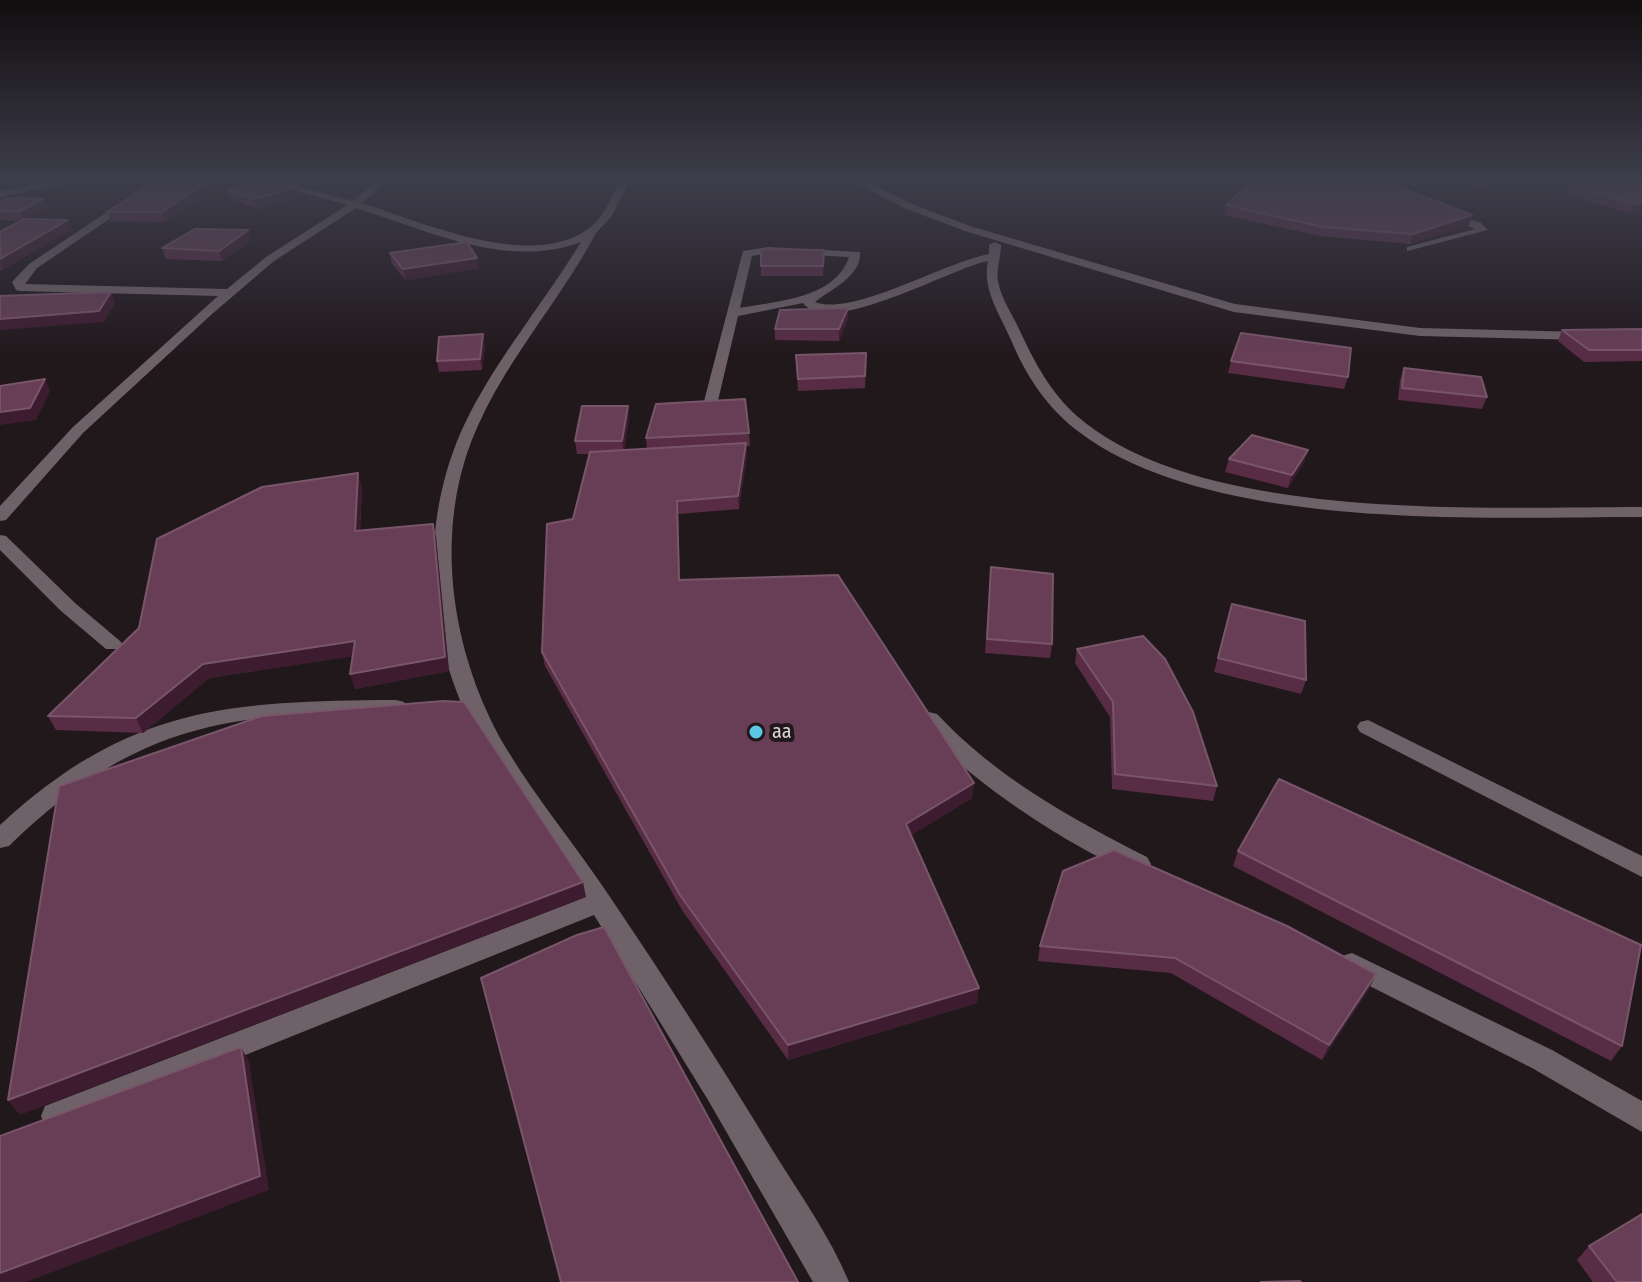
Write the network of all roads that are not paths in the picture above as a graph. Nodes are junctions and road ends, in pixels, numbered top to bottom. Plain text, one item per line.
1 (995, 237) edge
2 (75, 238) edge
3 (301, 238) edge
4 (471, 238) edge
5 (575, 238) edge
6 (588, 238) edge
7 (998, 238) edge
8 (1453, 238) edge
9 (1411, 249) edge
10 (995, 256) junction
11 (229, 293) junction
12 (812, 298) junction
13 (733, 313) junction
14 (1601, 337) edge
15 (709, 409) edge
16 (1642, 512) edge
17 (0, 516) edge
18 (0, 540) edge
19 (113, 645) dead end
20 (425, 706) edge
21 (929, 719) edge
22 (1368, 727) dead end
23 (0, 839) edge
24 (1642, 867) edge
25 (1156, 872) edge
26 (600, 902) junction
27 (1323, 949) edge
28 (1642, 1117) edge
29 (29, 1126) edge
30 (832, 1282) edge

1 - 10 street
2 - 11 street
3 - 11 street
4 - 5 street
6 - 26 street
7 - 14 street
8 - 9 street
10 - 12 street
10 - 16 street
11 - 17 street
12 - 13 street
12 - 13 street
13 - 15 street
18 - 19 street
20 - 23 street
21 - 25 street
22 - 24 street
26 - 29 street
26 - 30 street
27 - 28 street

